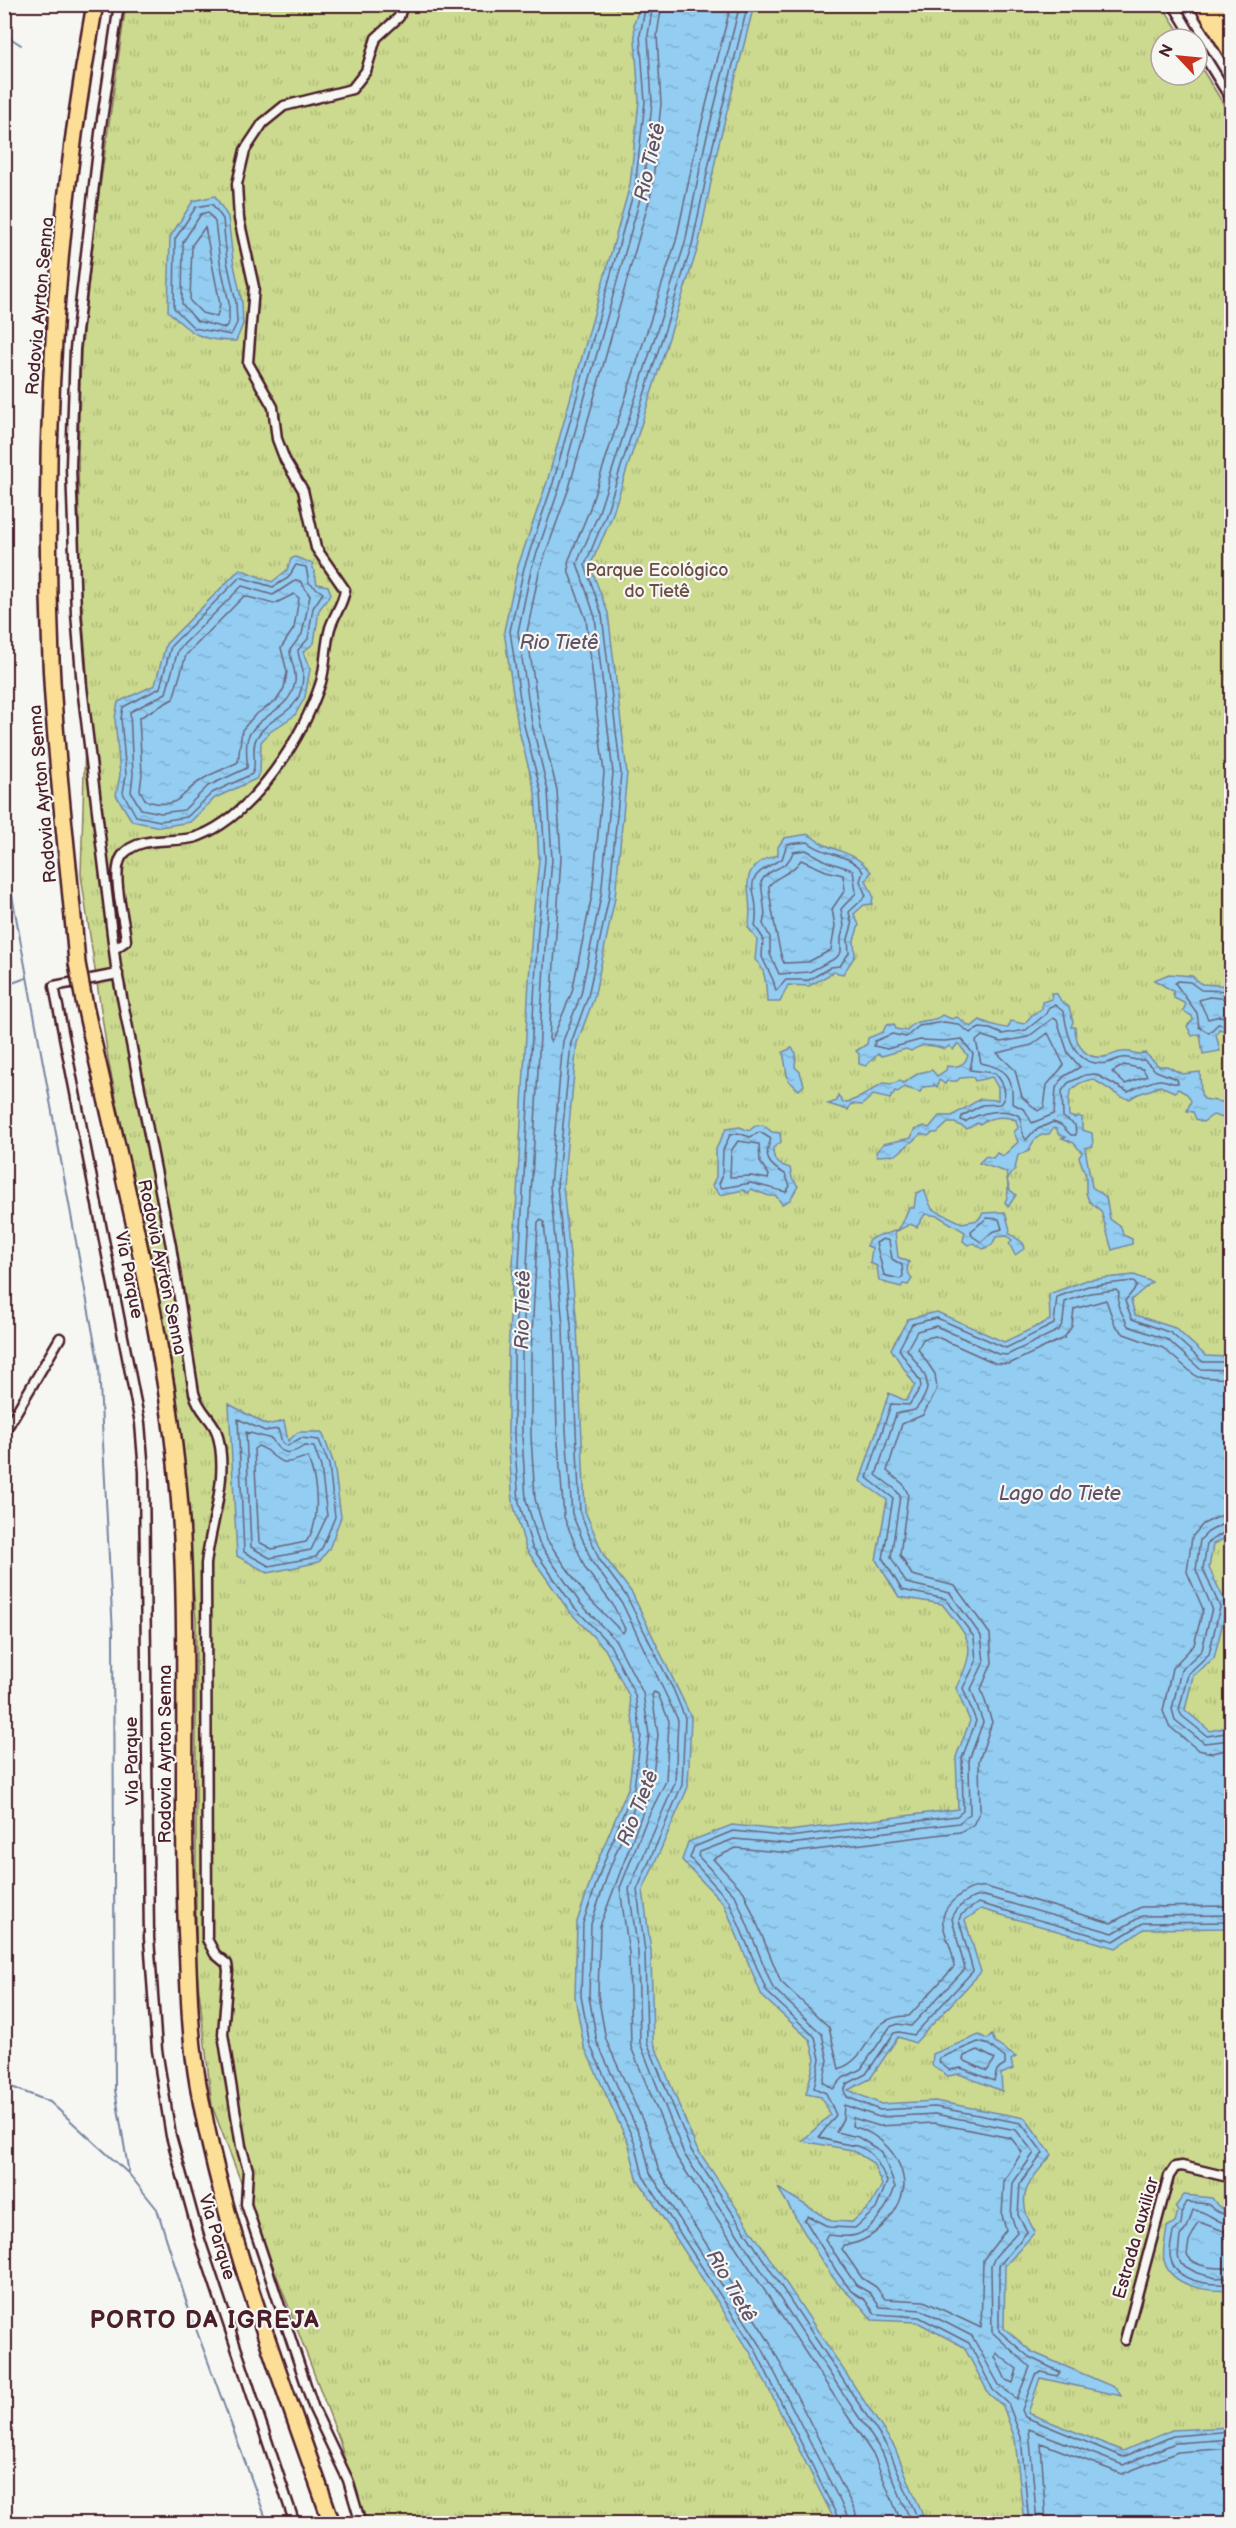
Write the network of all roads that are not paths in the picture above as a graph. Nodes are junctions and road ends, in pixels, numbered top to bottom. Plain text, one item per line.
1 (95, 4) edge
2 (119, 4) edge
3 (403, 4) edge
4 (1173, 4) edge
5 (1202, 4) edge
6 (1218, 4) edge
7 (1187, 27) edge
8 (1232, 28) edge
9 (1232, 54) edge
10 (1209, 63) edge
11 (1232, 100) edge
12 (116, 948) junction
13 (118, 974) junction
14 (60, 1338) dead end
15 (4, 1433) edge
16 (1232, 2178) edge
17 (1125, 2340) dead end
18 (295, 2523) edge
19 (332, 2523) edge
20 (361, 2523) edge

1 - 19 highway, Rodovia Ayrton Senna, bridge
2 - 12 street
3 - 12 street
4 - 7 street
5 - 9 highway
6 - 8 highway
10 - 11 street
12 - 13 street
13 - 18 street, Via Parque
13 - 20 street
14 - 15 street
16 - 17 street, Estrada auxiliar

